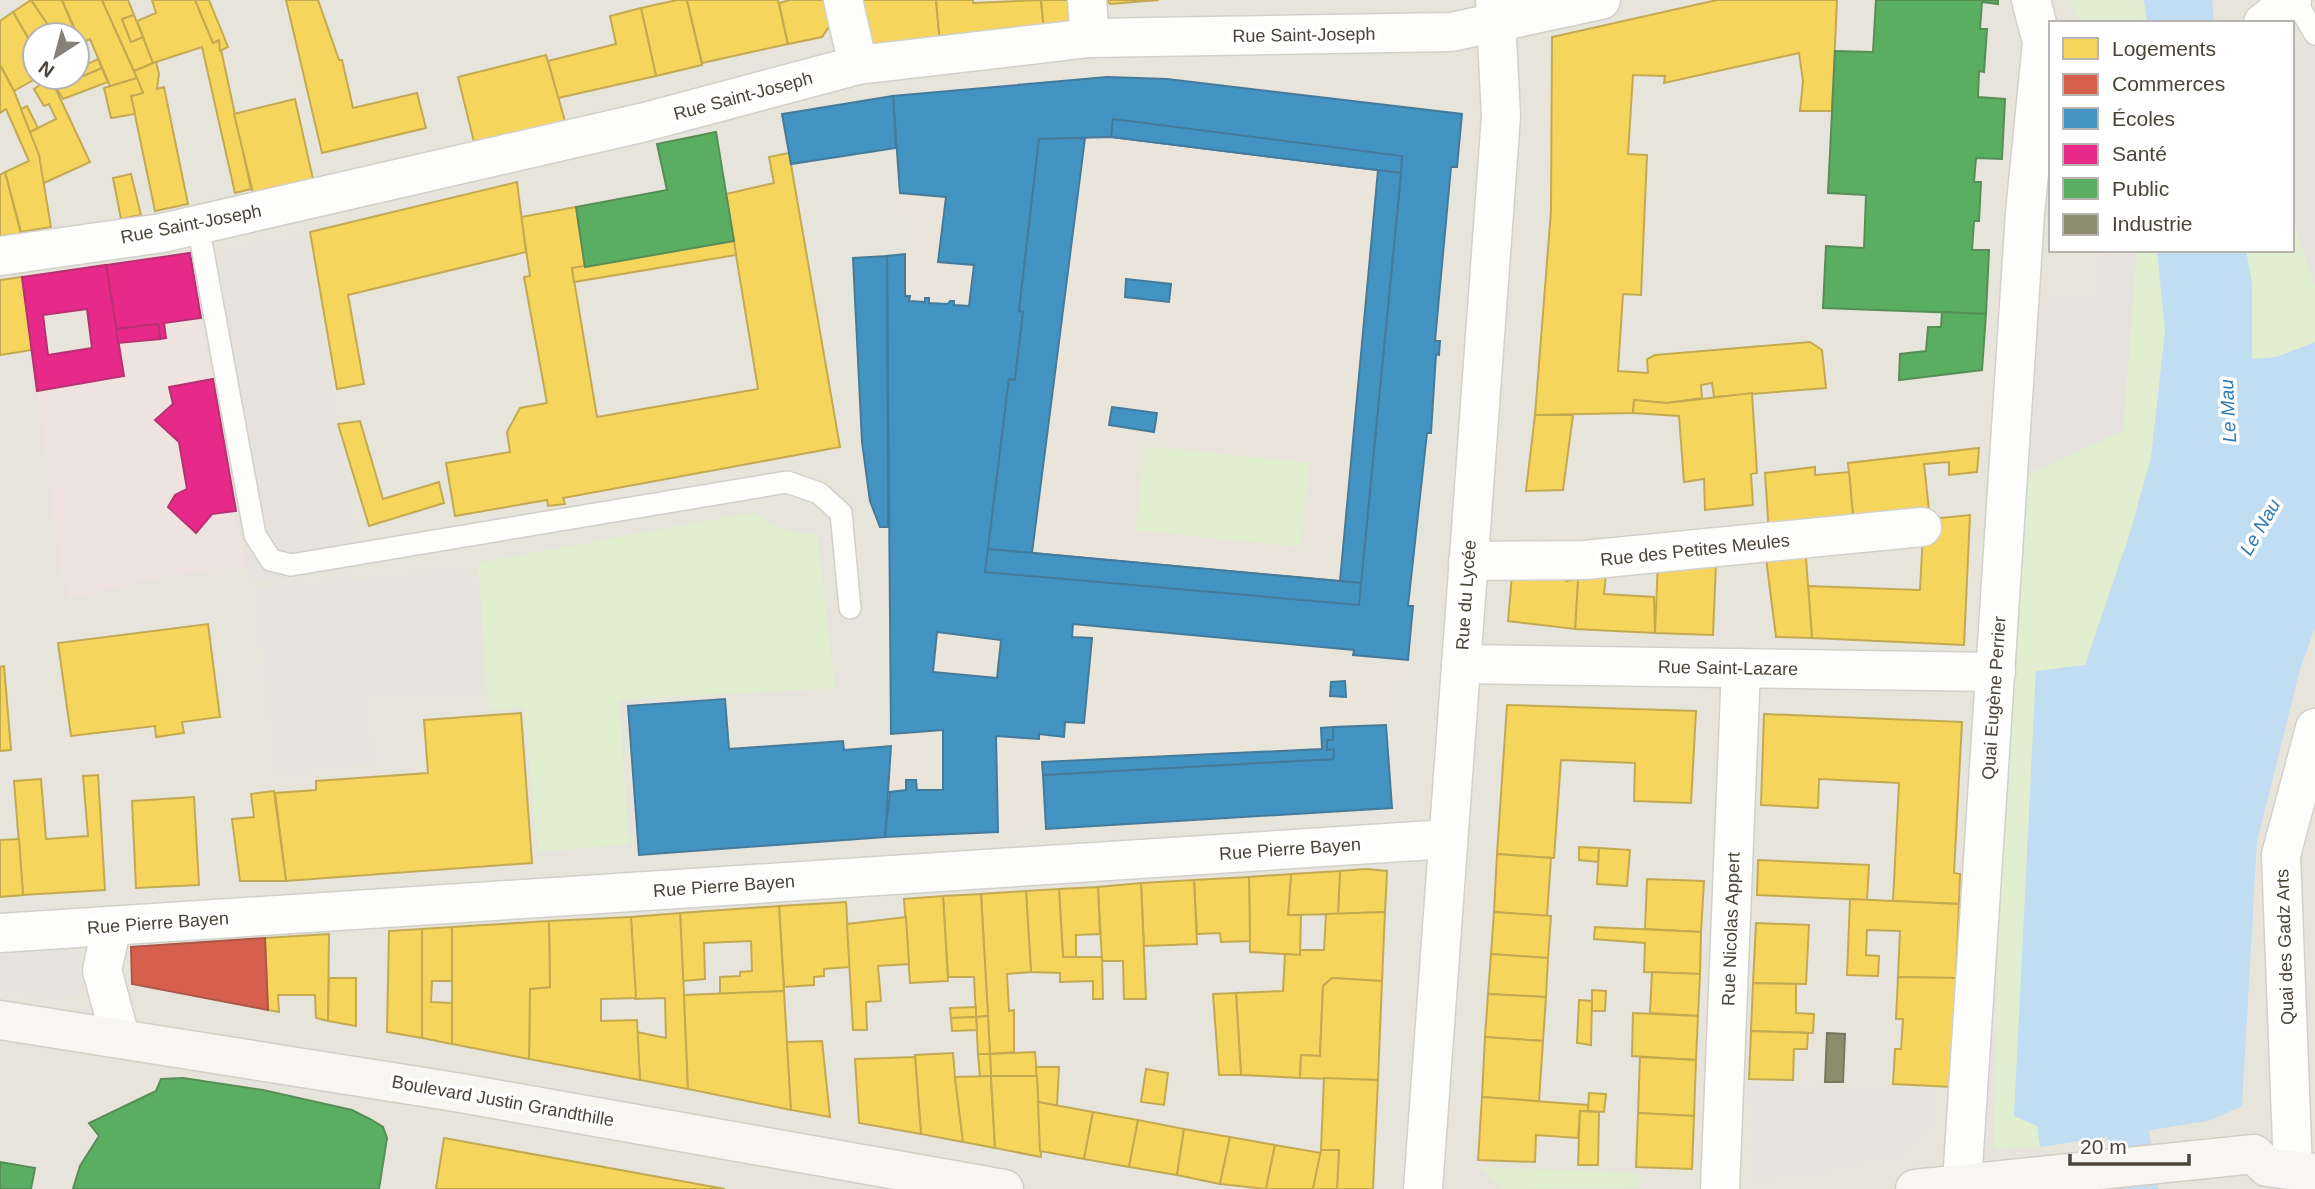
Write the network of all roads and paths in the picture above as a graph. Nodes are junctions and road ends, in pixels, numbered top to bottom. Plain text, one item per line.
1 (843, 0) edge
2 (1087, 0) edge
3 (1601, 0) edge
4 (2031, 0) edge
5 (2293, 0) edge
6 (1496, 11) edge
7 (2266, 21) edge
8 (2315, 34) edge
9 (1090, 38) junction
10 (2046, 46) edge
11 (858, 65) junction
12 (2049, 181) edge
13 (2025, 213) junction
14 (198, 225) junction
15 (0, 256) edge
16 (1922, 527) dead end
17 (1468, 561) junction
18 (850, 608) dead end
19 (1461, 664) junction
20 (1741, 668) junction
21 (1996, 672) junction
22 (2315, 728) edge
23 (1448, 839) junction
24 (112, 926) junction
25 (0, 933) edge
26 (0, 1020) edge
27 (120, 1037) junction
28 (2304, 1172) edge
29 (1962, 1186) edge
30 (1004, 1189) edge
31 (1423, 1189) edge
32 (1720, 1189) edge
33 (1915, 1189) edge

1 - 11 street
2 - 9 street
3 - 6 street, Rue Saint-Joseph
4 - 10 street, Quai Eugène Perrier
5 - 7 street
5 - 8 lane
6 - 9 street, Rue Saint-Joseph
6 - 17 street, Rue du Lycée
9 - 11 street, Rue Saint-Joseph
10 - 13 street, Quai Eugène Perrier
11 - 14 street, Rue Saint-Joseph
12 - 13 street
13 - 21 street, Quai Eugène Perrier
14 - 15 street, Rue Saint-Joseph
14 - 18 lane
16 - 17 street, Rue des Petites Meules
17 - 19 street, Rue du Lycée
19 - 20 street, Rue Saint-Lazare
19 - 23 street, Rue du Lycée
20 - 21 street, Rue Saint-Lazare
20 - 32 street, Rue Nicolas Appert
21 - 29 street, Quai Eugène Perrier
22 - 28 street, Quai des Gadz Arts
23 - 24 street, Rue Pierre Bayen
23 - 31 street, Rue du Lycée
24 - 25 street, Rue Pierre Bayen
24 - 27 street
26 - 27 main road, Boulevard Justin Grandthille
27 - 30 main road, Boulevard Justin Grandthille
28 - 29 main road
29 - 33 main road

